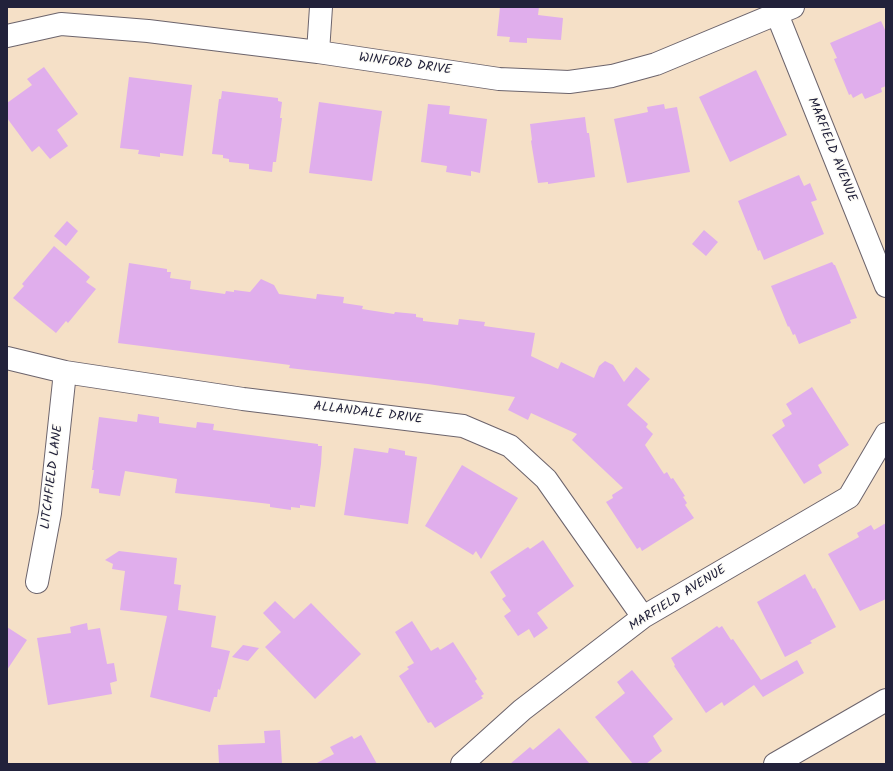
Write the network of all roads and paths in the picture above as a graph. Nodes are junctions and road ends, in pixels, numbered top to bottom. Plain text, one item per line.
1 (321, 7) edge
2 (785, 10) edge
3 (7, 36) edge
4 (318, 52) junction
5 (886, 286) edge
6 (7, 358) edge
7 (65, 372) junction
8 (886, 434) edge
9 (37, 582) dead end
10 (643, 617) junction
11 (886, 700) edge
12 (462, 764) edge
13 (775, 764) edge

1 - 4 street
2 - 4 street, WINFORD DRIVE
2 - 5 street, MARFIELD AVENUE
3 - 4 street, WINFORD DRIVE
6 - 7 street, ALLANDALE DRIVE
7 - 9 street, LITCHFIELD LANE
7 - 10 street, ALLANDALE DRIVE
8 - 10 street, MARFIELD AVENUE
10 - 12 street, MARFIELD AVENUE
11 - 13 street

